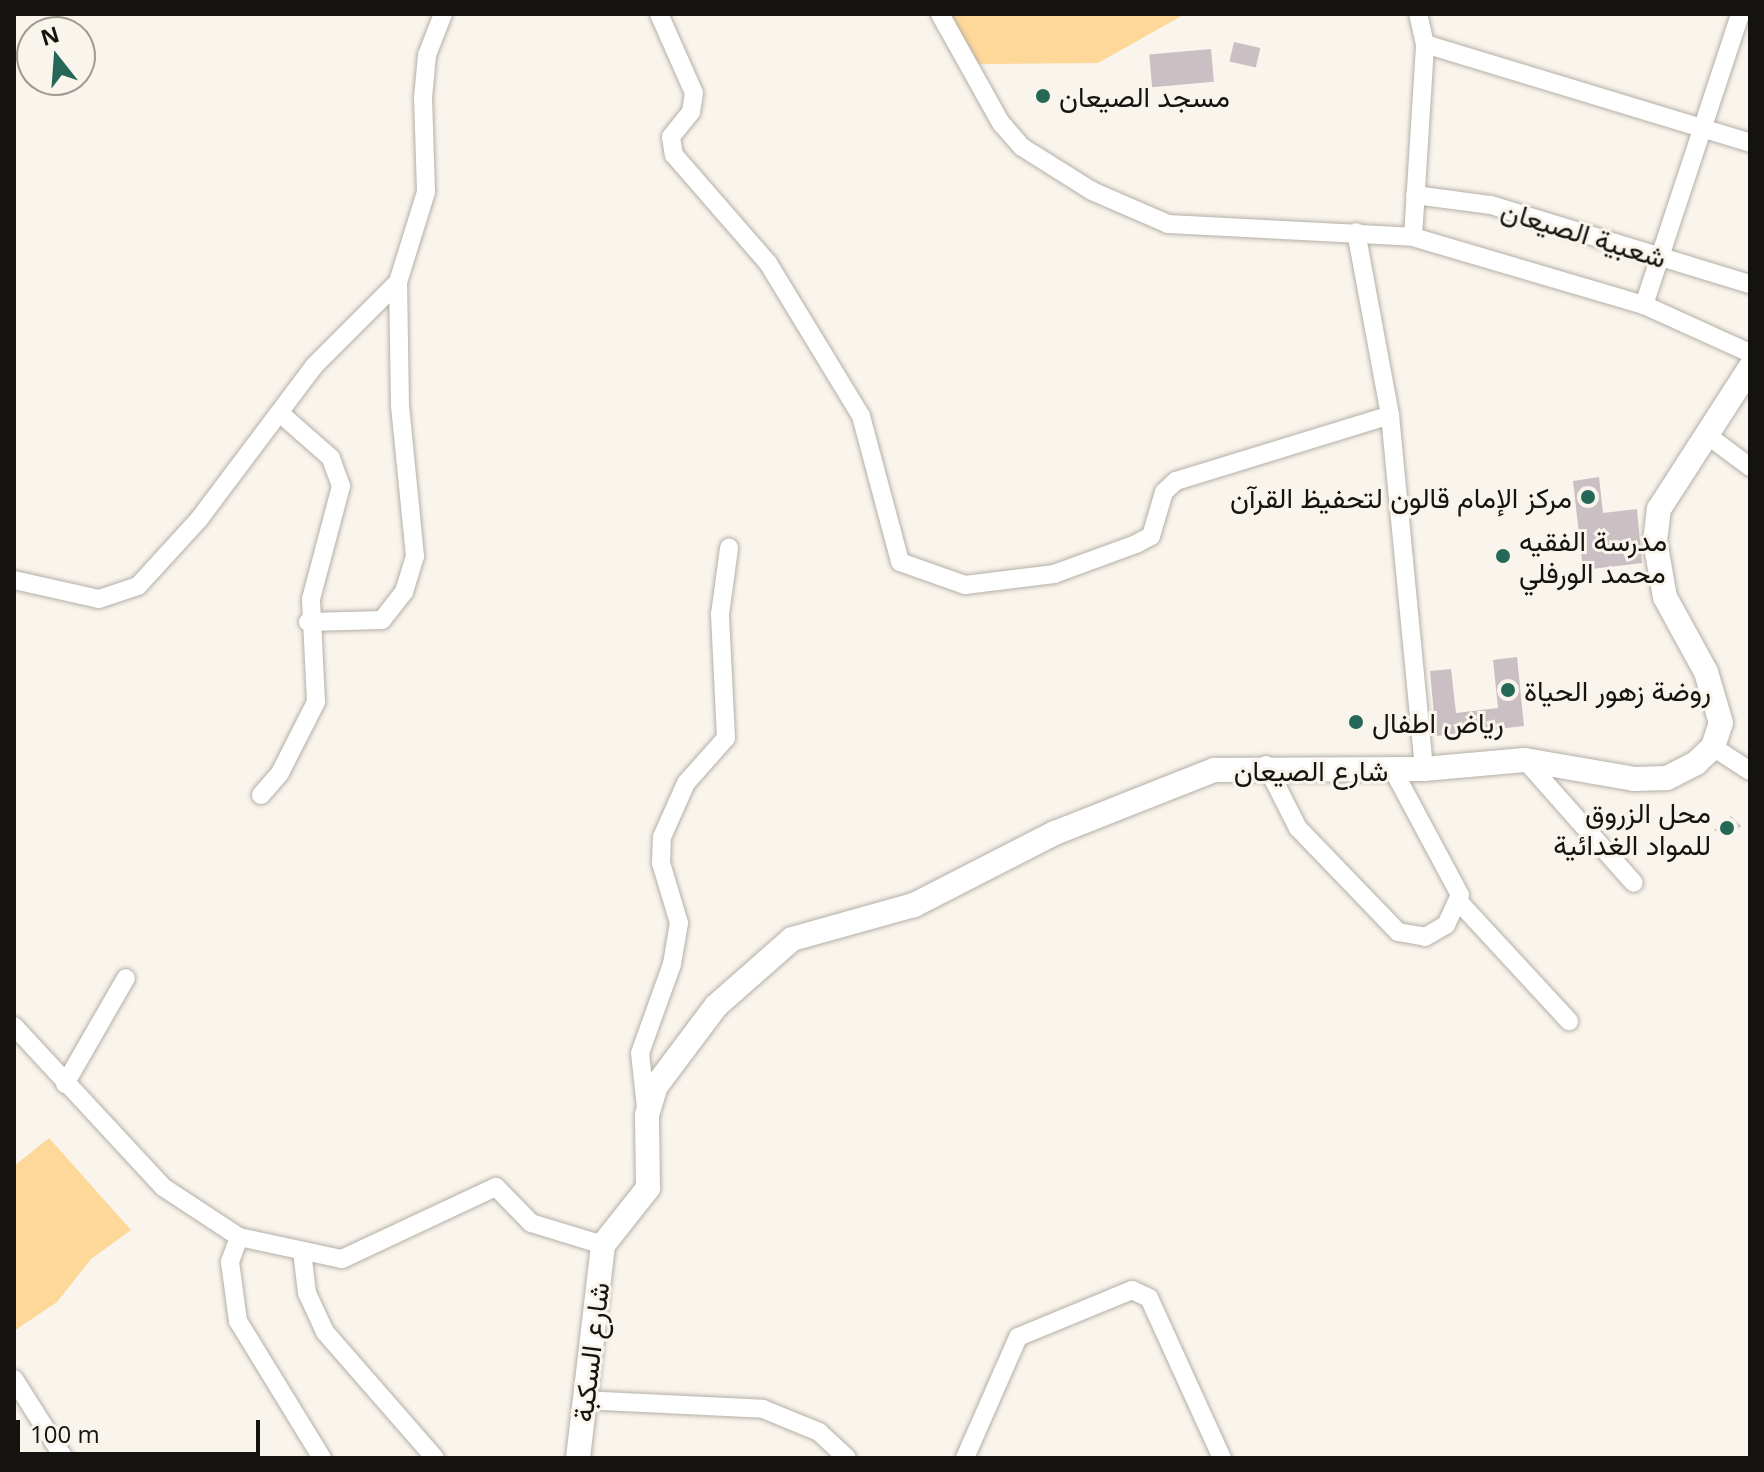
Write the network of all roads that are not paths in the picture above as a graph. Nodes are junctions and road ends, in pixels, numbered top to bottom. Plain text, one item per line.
1 (443, 14) edge
2 (659, 14) edge
3 (940, 14) edge
4 (1418, 14) edge
5 (1740, 14) edge
6 (1425, 44) junction
7 (1704, 128) junction
8 (1750, 143) edge
9 (1415, 195) junction
10 (1356, 232) junction
11 (1413, 237) junction
12 (1660, 257) junction
13 (398, 282) junction
14 (1750, 284) edge
15 (1644, 305) junction
16 (1750, 353) edge
17 (1750, 368) edge
18 (281, 414) junction
19 (1390, 415) junction
20 (1707, 435) junction
21 (1750, 467) edge
22 (729, 548) dead end
23 (14, 580) edge
24 (308, 622) junction
25 (1713, 747) junction
26 (1525, 760) junction
27 (1266, 765) junction
28 (1424, 769) junction
29 (1393, 770) junction
30 (1750, 771) edge
31 (261, 795) dead end
32 (1634, 883) dead end
33 (1460, 903) junction
34 (126, 978) dead end
35 (1569, 1021) dead end
36 (14, 1026) edge
37 (65, 1084) junction
38 (647, 1115) junction
39 (239, 1237) junction
40 (603, 1245) junction
41 (302, 1251) junction
42 (14, 1379) edge
43 (582, 1400) junction
44 (64, 1458) edge
45 (322, 1458) edge
46 (435, 1458) edge
47 (578, 1458) edge
48 (847, 1458) edge
49 (965, 1458) edge
50 (1222, 1458) edge

1 - 13 street
2 - 19 street
3 - 10 street
4 - 6 street
5 - 7 street
6 - 7 street
6 - 9 street
7 - 8 street
7 - 12 street
9 - 11 street
9 - 12 street, شعبية الصيعان
10 - 11 street
10 - 19 street
11 - 15 street
12 - 14 street, شعبية الصيعان
12 - 15 street
13 - 18 street
13 - 24 street
15 - 16 street
17 - 20 main road
18 - 23 street
18 - 24 street
19 - 28 street
20 - 21 street
20 - 25 main road
22 - 38 street
24 - 31 street
25 - 26 main road, شارع الصيعان
25 - 30 street
26 - 28 main road, شارع الصيعان
26 - 32 street
27 - 29 main road, شارع الصيعان
27 - 33 street
27 - 38 main road, شارع الصيعان
28 - 29 main road, شارع الصيعان
29 - 33 street
33 - 35 street
34 - 37 street
36 - 37 street
37 - 39 street
38 - 40 main road, شارع الصيعان
39 - 41 street
39 - 45 street
40 - 41 street
40 - 43 main road, شارع السكبة
41 - 46 street
42 - 44 street
43 - 47 main road, شارع السكبة
43 - 48 street
49 - 50 street

